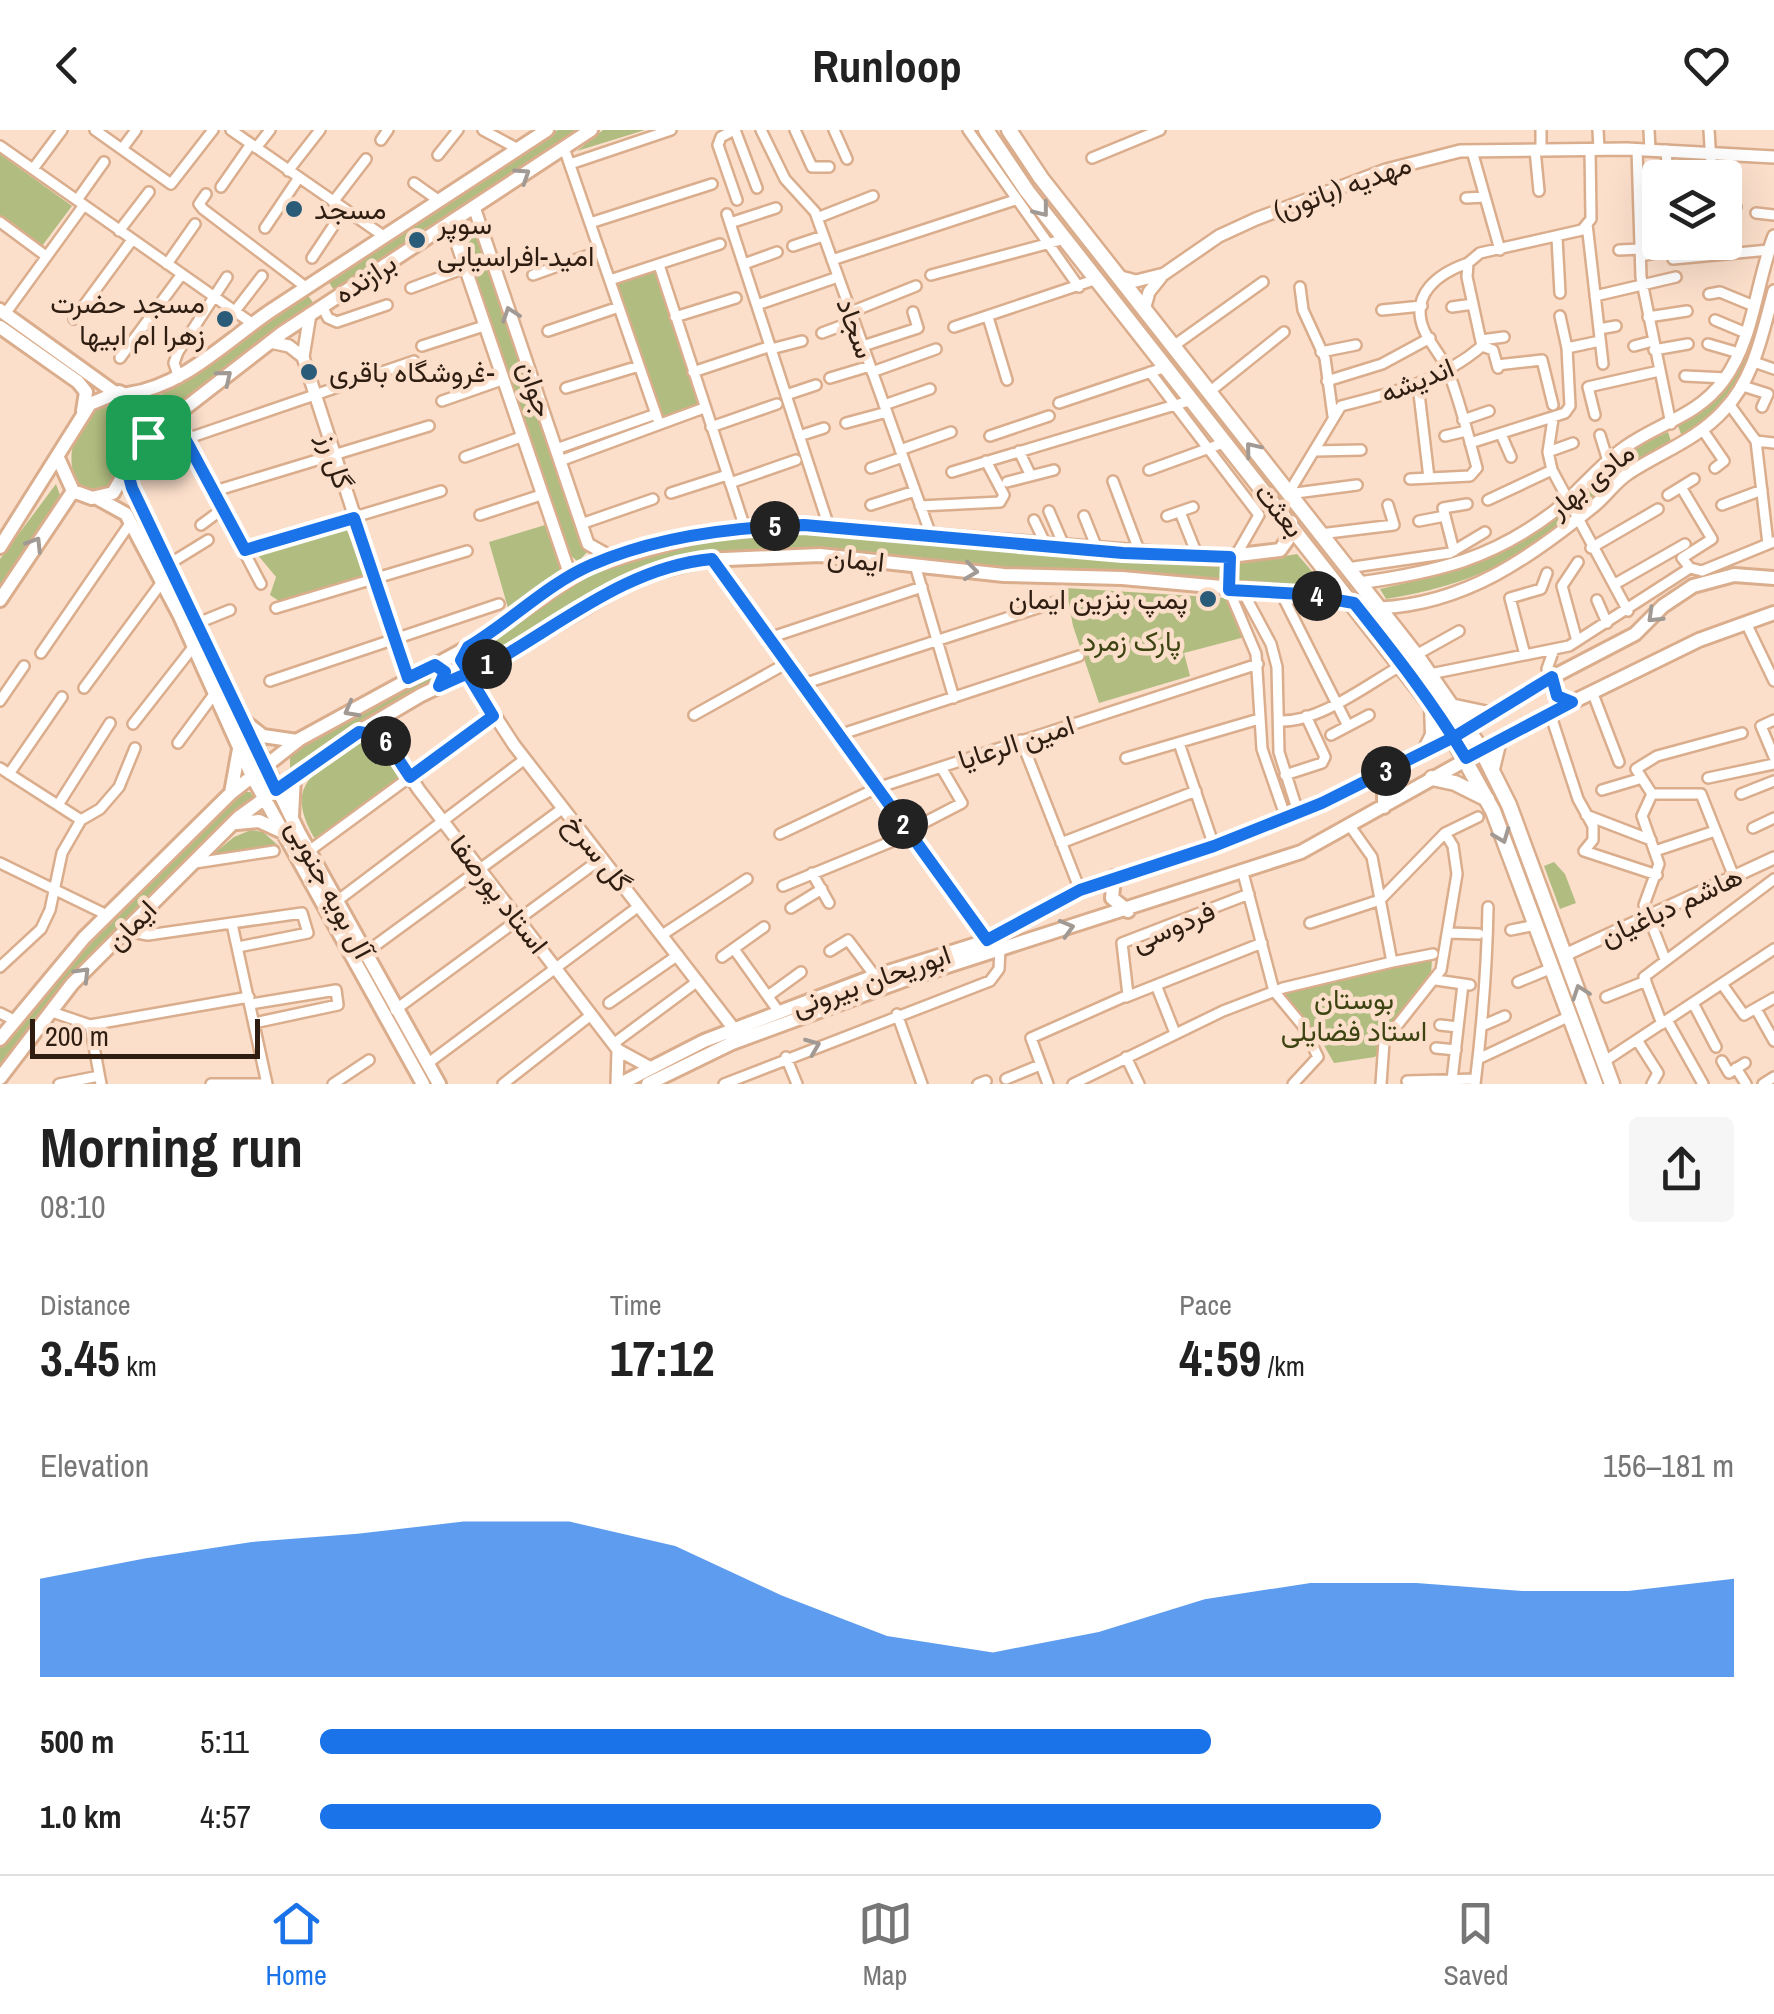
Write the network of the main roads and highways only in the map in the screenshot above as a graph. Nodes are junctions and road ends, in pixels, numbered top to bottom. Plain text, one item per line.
1 (547, 130) edge
2 (591, 130) edge
3 (986, 130) edge
4 (1009, 130) edge
5 (325, 276) junction
6 (307, 288) junction
7 (337, 296) junction
8 (317, 310) junction
9 (2, 317) edge
10 (121, 393) junction
11 (82, 413) junction
12 (148, 437) junction
13 (58, 458) junction
14 (128, 473) junction
15 (72, 491) junction
16 (98, 498) junction
17 (1291, 522) junction
18 (0, 547) edge
19 (1232, 557) junction
20 (1774, 578) edge
21 (1235, 590) junction
22 (0, 600) edge
23 (1354, 603) junction
24 (1774, 613) edge
25 (468, 647) junction
26 (431, 666) junction
27 (472, 671) junction
28 (1552, 677) junction
29 (439, 686) junction
30 (1572, 702) junction
31 (1432, 705) junction
32 (1454, 707) junction
33 (1488, 714) junction
34 (244, 721) junction
35 (1468, 728) junction
36 (1454, 737) junction
37 (1499, 740) junction
38 (291, 746) junction
39 (239, 747) junction
40 (1481, 749) junction
41 (1425, 751) junction
42 (1466, 758) junction
43 (266, 766) junction
44 (1492, 769) junction
45 (297, 774) junction
46 (1432, 778) junction
47 (1369, 780) junction
48 (242, 784) junction
49 (266, 797) junction
50 (1487, 799) junction
51 (1384, 807) junction
52 (292, 818) junction
53 (230, 826) junction
54 (282, 832) junction
55 (1114, 877) junction
56 (1128, 910) junction
57 (7, 1017) edge
58 (0, 1039) edge
59 (0, 1078) edge
60 (423, 1084) edge
61 (439, 1084) edge
62 (618, 1084) edge
63 (648, 1084) edge
64 (1595, 1084) edge
65 (1612, 1084) edge

1 - 5 main road, برازنده
7 -> 2 main road, برازنده
3 -> 17 main road, بعثت
32 -> 4 main road, بعثت
5 - 6 main road, برازنده
5 - 7 main road
6 - 8 main road
6 - 10 main road, برازنده
7 - 8 main road, برازنده
12 -> 8 main road, برازنده
9 - 10 main road
9 - 11 main road
10 - 11 main road
10 - 12 main road
11 - 13 main road
12 - 14 main road
13 - 15 main road
13 - 18 main road
14 - 16 main road
14 - 34 main road, آل بویه جنوبی
15 - 16 main road
22 -> 15 main road
16 - 39 main road
17 - 19 main road, ایمان
17 - 23 main road, بعثت
19 - 21 main road
19 - 25 main road, ایمان
20 -> 28 main road, ابوریحان بیرونی
21 - 23 main road, ایمان
27 -> 21 main road, ایمان
23 - 31 main road, بعثت
24 - 30 main road, ابوریحان بیرونی
25 - 26 main road, ایمان
25 - 27 main road
26 - 29 main road
26 -> 38 main road, ایمان
27 - 29 main road, ایمان
28 - 30 main road
28 - 33 main road, ابوریحان بیرونی
29 - 45 main road, ایمان
30 - 37 main road, ابوریحان بیرونی
31 - 36 main road, بعثت
31 - 41 main road
32 - 33 main road
32 - 35 main road, بعثت
33 - 35 main road, ابوریحان بیرونی
34 - 38 main road
34 - 43 main road, آل بویه جنوبی
35 - 36 main road, ابوریحان بیرونی
35 - 40 main road, بعثت
36 - 41 main road, ابوریحان بیرونی
36 - 42 main road, بعثت
37 - 40 main road, ابوریحان بیرونی
37 - 44 main road
38 - 43 main road, ایمان
38 - 45 main road
39 - 48 main road
39 - 48 main road
40 - 42 main road, ابوریحان بیرونی
40 - 44 main road, بعثت
41 - 47 main road, ابوریحان بیرونی
42 - 46 main road, ابوریحان بیرونی
42 - 50 main road, بعثت
43 - 48 main road, ایمان
43 - 49 main road, آل بویه جنوبی
65 -> 44 main road, بعثت
45 - 49 main road, ایمان
45 - 52 main road
46 - 50 main road
46 - 51 main road, ابوریحان بیرونی
47 - 51 main road
47 - 55 main road, ابوریحان بیرونی
48 - 49 main road
48 - 57 main road, ایمان
49 - 52 main road, آل بویه جنوبی
49 - 53 main road, ایمان
49 - 54 main road, آل بویه جنوبی
50 -> 64 main road, بعثت
51 - 56 main road, ابوریحان بیرونی
52 - 61 main road, آل بویه جنوبی
53 - 54 main road
59 -> 53 main road, ایمان
54 - 60 main road, آل بویه جنوبی
55 - 56 main road
55 - 62 main road, ابوریحان بیرونی
63 -> 56 main road, ابوریحان بیرونی
57 - 58 main road, ایمان

